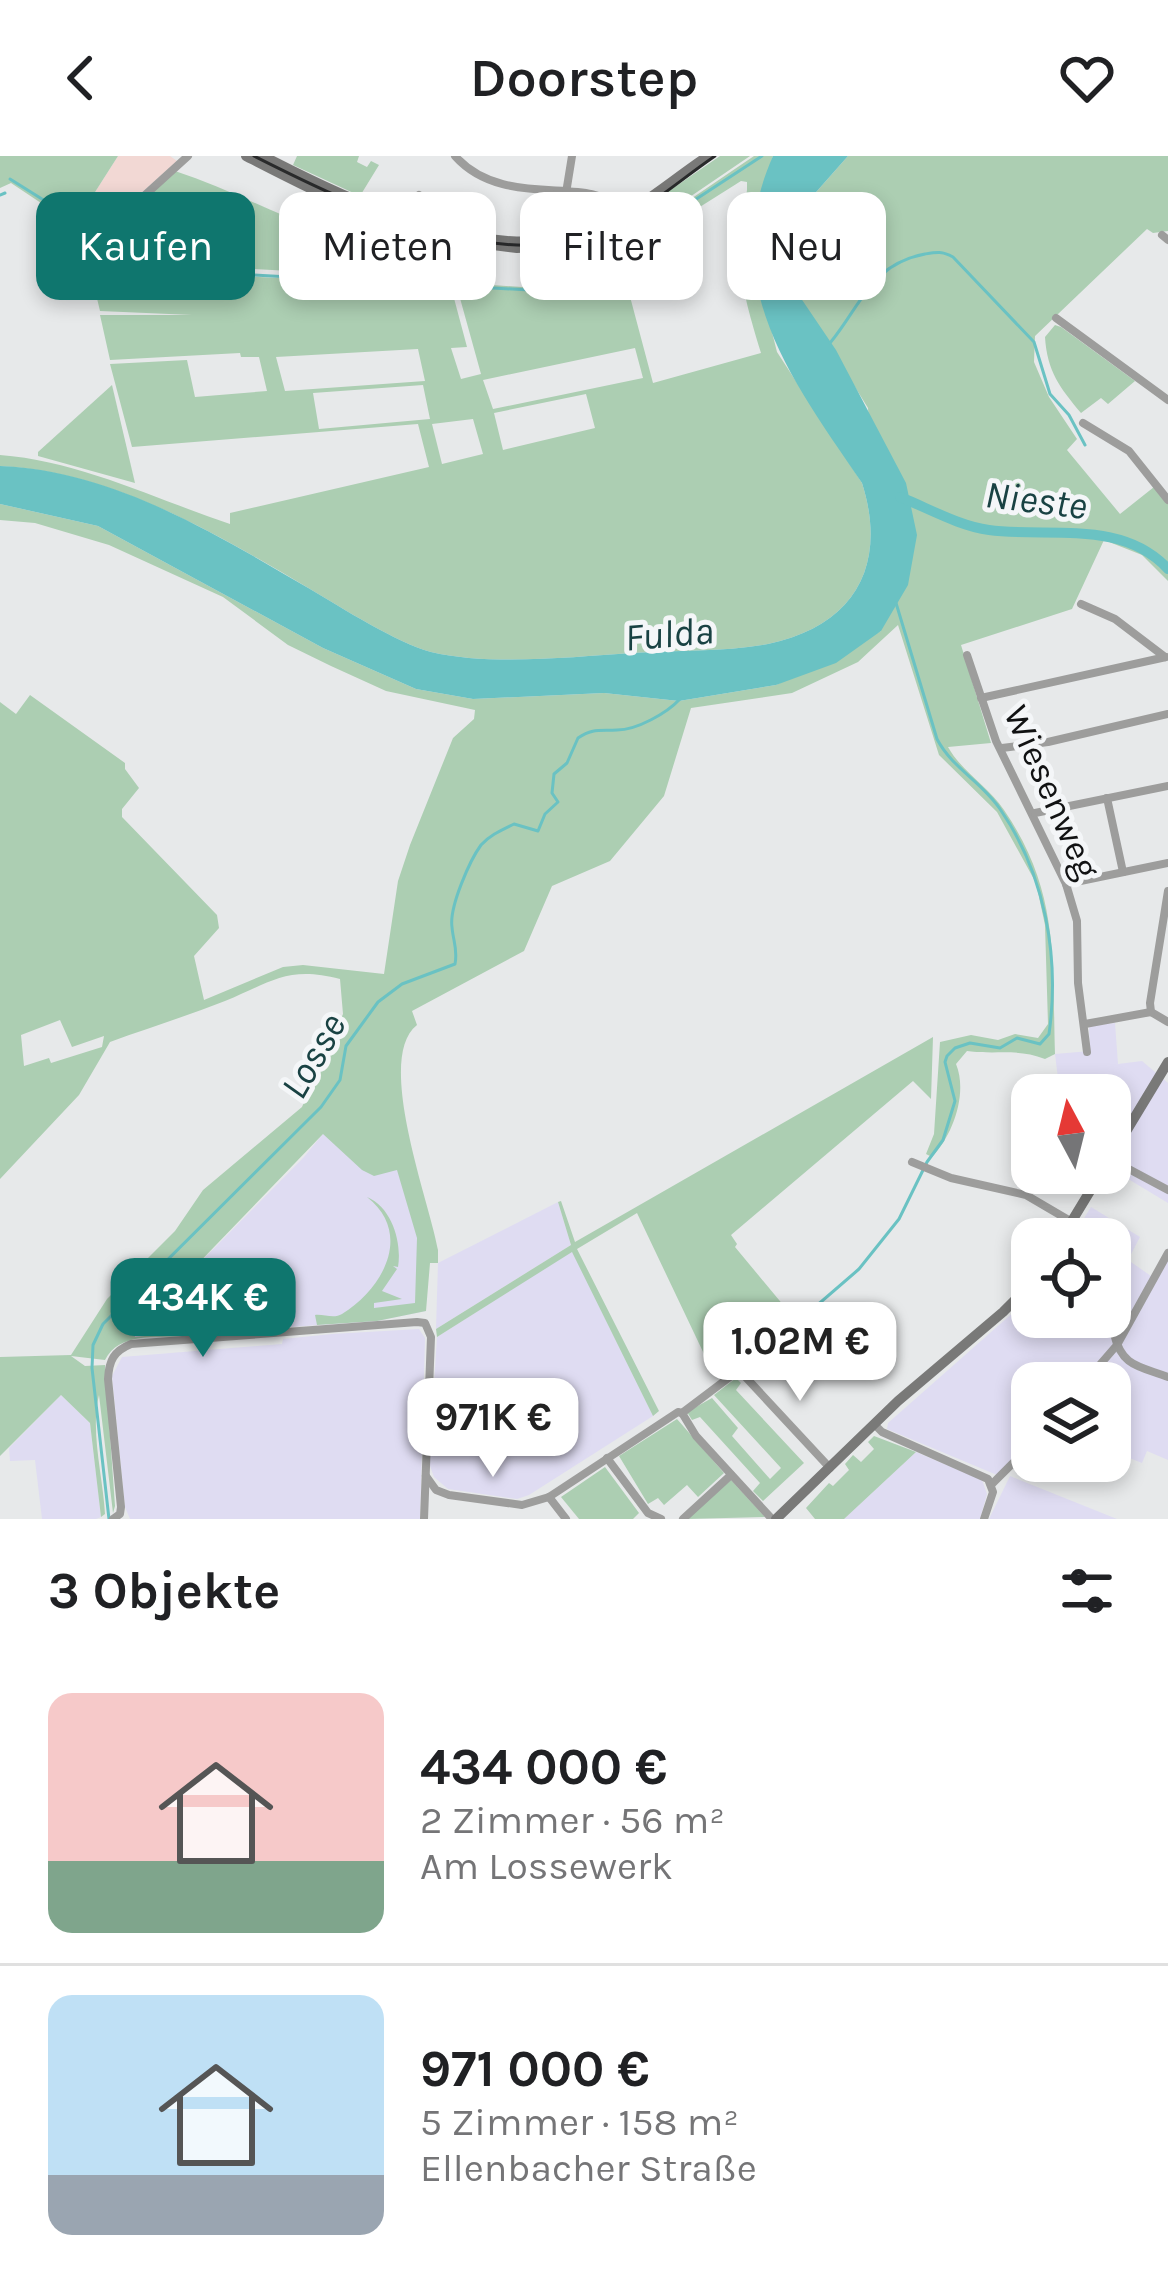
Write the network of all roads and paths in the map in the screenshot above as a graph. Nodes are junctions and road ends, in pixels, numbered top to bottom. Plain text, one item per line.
1 (188, 156) edge
2 (247, 156) edge
3 (263, 156) edge
4 (455, 156) edge
5 (572, 156) edge
6 (708, 156) edge
7 (514, 189) junction
8 (549, 191) joint
9 (148, 192) edge
10 (320, 192) edge
11 (337, 192) edge
12 (558, 192) edge
13 (566, 192) edge
14 (509, 203) dead end
15 (496, 246) edge
16 (1056, 319) dead end
17 (1168, 400) edge
18 (1083, 423) dead end
19 (1168, 500) edge
20 (1081, 604) dead end
21 (968, 655) dead end
22 (1167, 658) edge
23 (981, 698) junction
24 (1167, 717) edge
25 (1002, 748) junction
26 (1168, 786) edge
27 (1107, 799) junction
28 (1035, 813) junction
29 (1168, 863) edge
30 (1123, 872) junction
31 (1066, 884) junction
32 (1168, 891) edge
33 (1151, 1012) junction
34 (1168, 1022) edge
35 (1085, 1024) junction
36 (1088, 1052) dead end
37 (1168, 1062) edge
38 (1131, 1124) edge
39 (915, 1163) dead end
40 (1131, 1170) edge
41 (1168, 1190) edge
42 (1065, 1218) edge
43 (1168, 1252) edge
44 (1011, 1302) edge
45 (1115, 1338) edge
46 (1117, 1345) junction
47 (1102, 1362) edge
48 (1168, 1377) edge
49 (682, 1413) junction
50 (874, 1424) junction
51 (608, 1458) junction
52 (1011, 1466) edge
53 (830, 1468) junction
54 (426, 1475) junction
55 (731, 1475) junction
56 (991, 1486) junction
57 (549, 1497) junction
58 (645, 1516) edge
59 (114, 1519) edge
60 (424, 1519) edge
61 (566, 1519) edge
62 (661, 1519) edge
63 (683, 1519) edge
64 (774, 1519) edge
65 (984, 1519) edge

1 - 9 street
2 - 10 main road
3 - 11 main road
4 - 7 street
5 - 13 street
6 - 15 main road
7 - 8 street
7 - 14 street
8 - 12 street
16 - 17 street
18 - 19 street
20 - 22 street
21 - 23 street, Wiesenweg
22 - 23 street
23 - 25 street, Wiesenweg
24 - 25 street
25 - 28 street, Wiesenweg
26 - 27 street
27 - 28 street
27 - 30 street
28 - 31 street, Wiesenweg
29 - 30 street
30 - 31 street
31 - 35 street, Wiesenweg
32 - 33 street
33 - 34 street
33 - 35 street
35 - 36 street, Wiesenweg
37 - 38 main road
39 - 42 street
40 - 41 street
43 - 46 street
44 - 50 main road
45 - 46 street
46 - 47 street
46 - 48 street
49 - 51 street
49 - 53 street
49 - 55 street
50 - 53 main road
50 - 56 street
51 - 57 street
51 - 58 street
52 - 56 street
53 - 64 main road
54 - 57 street
54 - 59 street
54 - 60 street
55 - 63 street
55 - 64 street
56 - 65 street
57 - 61 street
58 - 62 street

